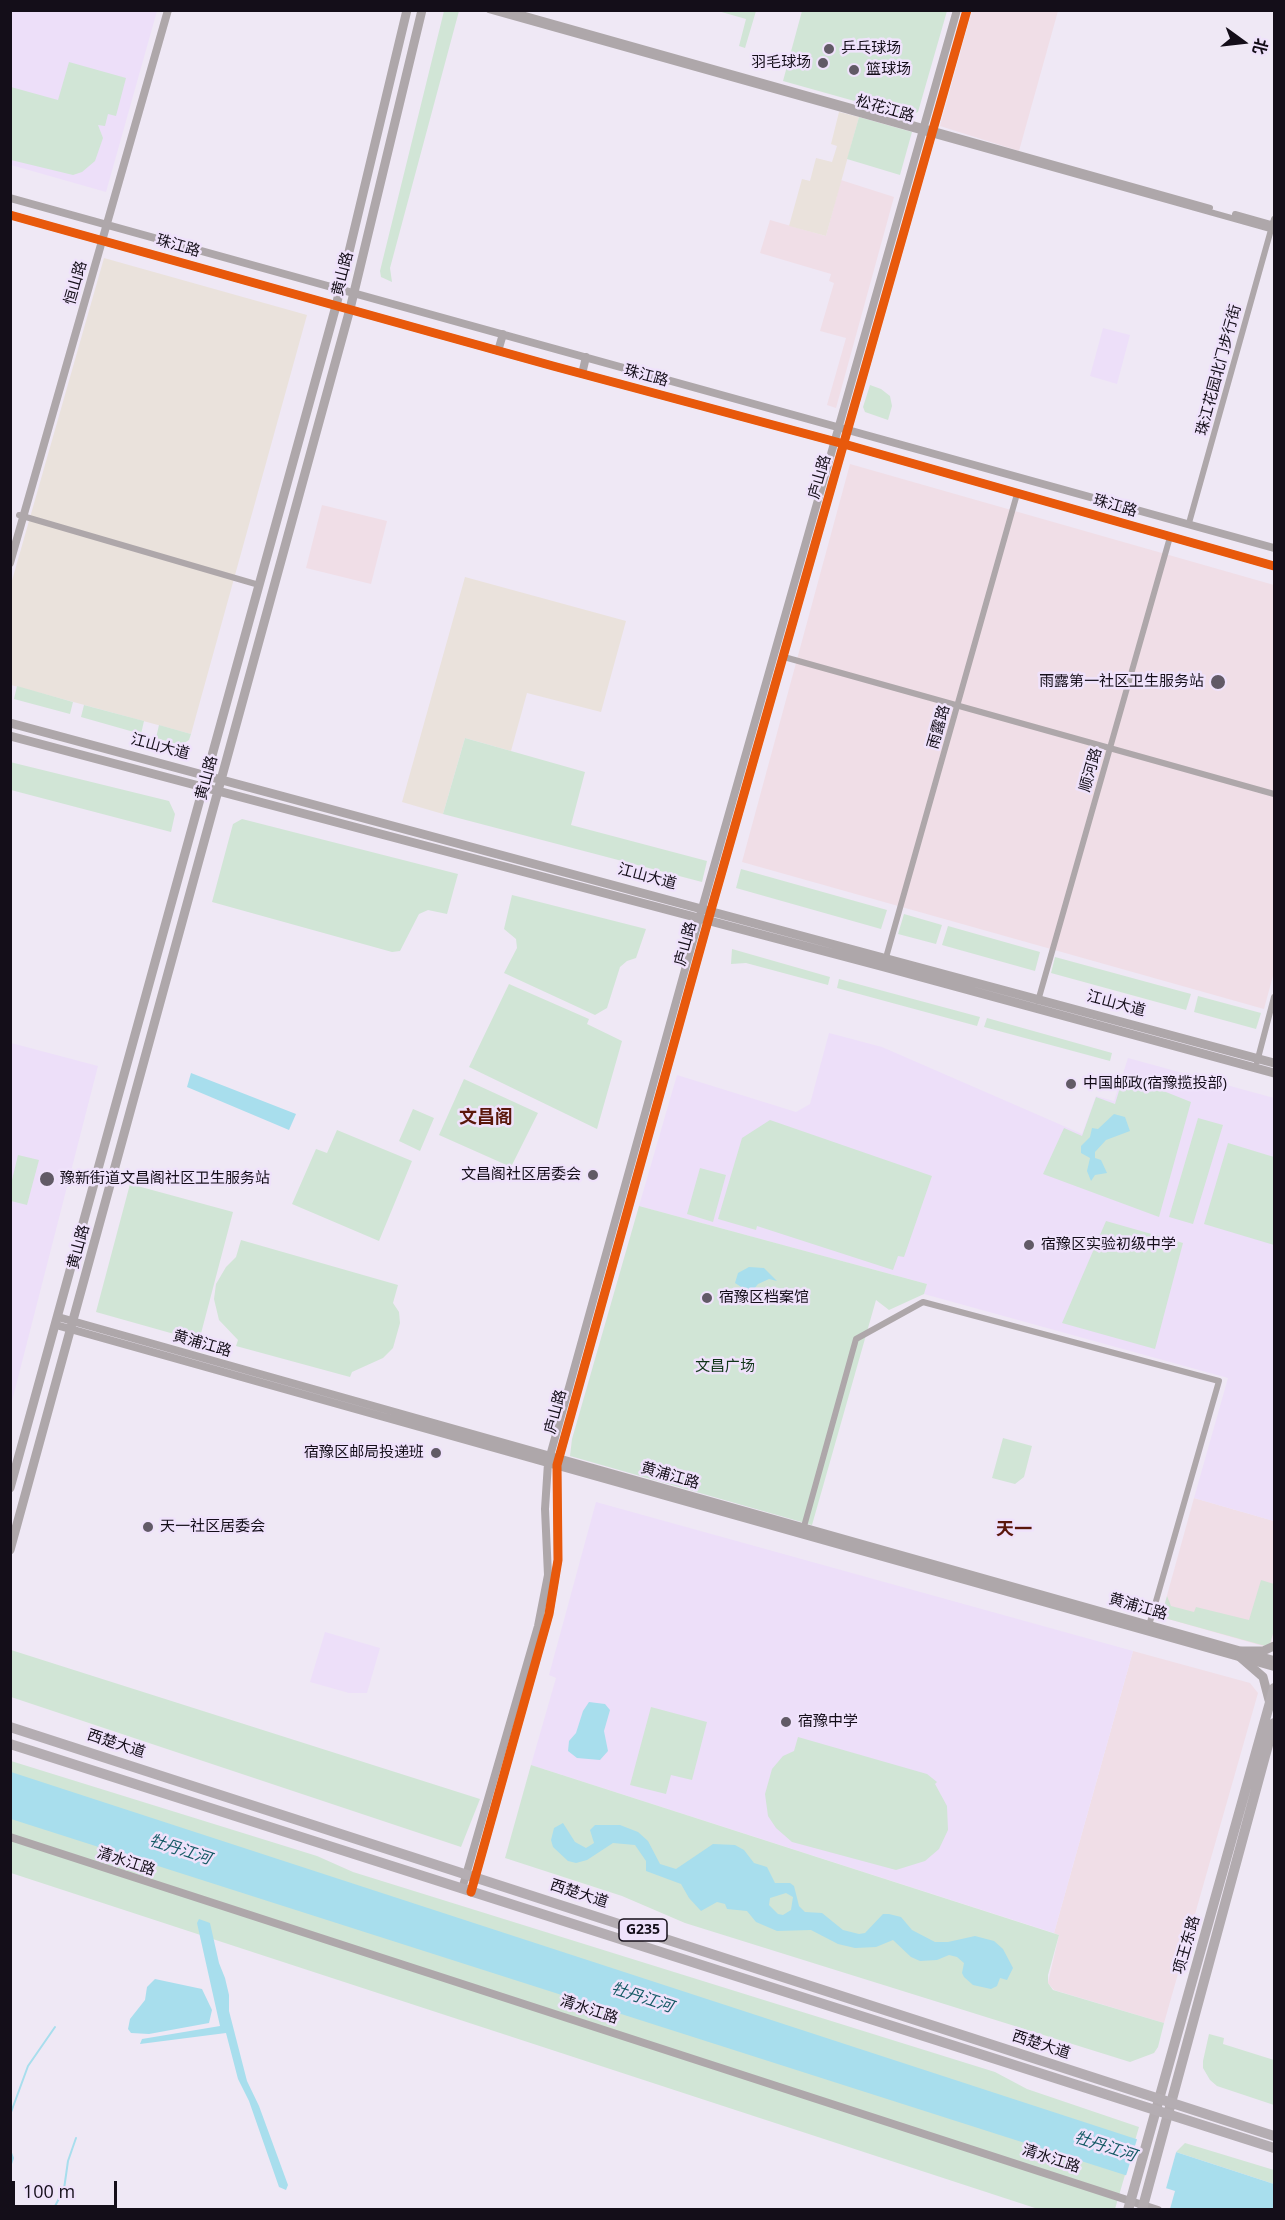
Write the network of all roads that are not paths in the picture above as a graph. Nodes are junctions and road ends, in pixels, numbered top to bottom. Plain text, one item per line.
1 (163, 10) edge
2 (168, 10) edge
3 (407, 10) edge
4 (422, 10) edge
5 (489, 10) edge
6 (507, 10) edge
7 (957, 10) edge
8 (967, 10) edge
9 (924, 130) junction
10 (933, 132) junction
11 (10, 198) edge
12 (20, 201) junction
13 (13, 215) edge
14 (105, 224) junction
15 (1273, 225) edge
16 (100, 240) junction
17 (339, 290) junction
18 (354, 294) junction
19 (336, 306) junction
20 (350, 309) junction
21 (503, 334) junction
22 (498, 351) junction
23 (586, 357) junction
24 (582, 374) junction
25 (770, 407) junction
26 (766, 423) junction
27 (840, 426) junction
28 (849, 429) junction
29 (835, 442) junction
30 (844, 444) junction
31 (1017, 494) junction
32 (21, 516) junction
33 (1189, 523) junction
34 (1170, 537) junction
35 (10, 545) edge
36 (1275, 548) edge
37 (10, 563) edge
38 (1275, 566) edge
39 (259, 585) junction
40 (783, 657) junction
41 (957, 705) junction
42 (10, 723) edge
43 (10, 736) edge
44 (1110, 748) junction
45 (207, 776) junction
46 (222, 780) junction
47 (203, 788) junction
48 (219, 792) junction
49 (1275, 794) edge
50 (707, 909) junction
51 (703, 921) junction
52 (885, 962) junction
53 (1275, 997) edge
54 (1037, 1004) junction
55 (1258, 1058) junction
56 (1275, 1063) edge
57 (1256, 1068) junction
58 (1275, 1073) edge
59 (57, 1321) junction
60 (73, 1326) junction
61 (549, 1459) junction
62 (558, 1462) junction
63 (10, 1488) edge
64 (804, 1527) junction
65 (801, 1536) junction
66 (10, 1550) edge
67 (1148, 1628) junction
68 (1275, 1646) edge
69 (1241, 1654) junction
70 (1275, 1660) edge
71 (1275, 1667) edge
72 (1275, 1688) edge
73 (1268, 1711) junction
74 (1275, 1723) edge
75 (10, 1727) edge
76 (10, 1744) edge
77 (10, 1837) edge
78 (472, 1875) junction
79 (467, 1890) junction
80 (1159, 2099) junction
81 (1172, 2103) junction
82 (1155, 2111) junction
83 (1169, 2115) junction
84 (1275, 2136) edge
85 (1275, 2148) edge
86 (1129, 2205) edge
87 (1143, 2207) edge
88 (1158, 2210) edge

1 - 14 street, 恒山路
2 - 14 street, 恒山路
3 - 17 main road, 黄山路
4 - 18 main road, 黄山路
5 - 9 street, 松花江路
6 - 9 street, 松花江路
7 - 9 street, 庐山路
8 - 10 street, 庐山路
9 - 10 street, 松花江路
9 - 27 street, 庐山路
10 - 15 street, 松花江路
10 - 28 street, 庐山路
11 - 12 street, 珠江路
12 - 13 street
12 - 14 street, 珠江路
13 - 16 street, 珠江路
14 - 16 street, 恒山路
14 - 17 street, 珠江路
15 - 33 street, 珠江花园北门步行街
16 - 19 street, 珠江路
16 - 32 street, 恒山路
17 - 18 street, 珠江路
17 - 19 main road, 黄山路
18 - 20 main road, 黄山路
18 - 21 street, 珠江路
19 - 20 street, 珠江路
19 - 39 main road, 黄山路
20 - 22 street, 珠江路
20 - 46 main road, 黄山路
21 - 22 street
21 - 23 street, 珠江路
22 - 24 street, 珠江路
23 - 24 street
23 - 25 street, 珠江路
24 - 26 street, 珠江路
25 - 26 street
25 - 27 street, 珠江路
26 - 29 street, 珠江路
27 - 28 street, 珠江路
27 - 29 street, 庐山路
28 - 30 street, 庐山路
28 - 33 street, 珠江路
29 - 30 street, 珠江路
29 - 50 street, 庐山路
30 - 31 street, 珠江路
30 - 40 street, 庐山路
31 - 34 street, 珠江路
31 - 41 street, 雨露路
32 - 35 street, 恒山路
32 - 37 street, 恒山路
32 - 39 street
33 - 36 street, 珠江路
34 - 38 street, 珠江路
34 - 44 street, 顺河路
39 - 45 main road, 黄山路
40 - 41 street
40 - 50 street, 庐山路
41 - 44 street
41 - 52 street, 雨露路
42 - 45 main road, 江山大道
43 - 47 main road, 江山大道
44 - 49 street
44 - 54 street, 顺河路
45 - 46 main road, 江山大道
45 - 47 main road, 黄山路
46 - 48 main road, 黄山路
46 - 50 main road, 江山大道
47 - 48 main road, 江山大道
47 - 59 main road, 黄山路
48 - 51 main road, 江山大道
48 - 60 main road, 黄山路
50 - 51 street, 庐山路
50 - 52 main road, 江山大道
51 - 52 main road, 江山大道
51 - 61 street, 庐山路
51 - 62 street, 庐山路
52 - 54 main road, 江山大道
53 - 55 street
54 - 55 main road, 江山大道
54 - 57 main road, 江山大道
55 - 56 main road, 江山大道
55 - 57 street
57 - 58 main road, 江山大道
59 - 60 street, 黄浦江路
59 - 63 main road, 黄山路
60 - 61 street, 黄浦江路
60 - 66 main road, 黄山路
61 - 62 street, 黄浦江路
61 - 78 street, 庐山路
62 - 64 street, 黄浦江路
62 - 65 street, 黄浦江路
62 - 78 street, 庐山路
64 - 65 street
64 - 67 street, 黄浦江路
64 - 67 street
65 - 67 street, 黄浦江路
67 - 69 street, 黄浦江路
68 - 69 main road
69 - 70 street, 黄浦江路
69 - 71 street
69 - 73 main road
72 - 73 main road, 项王东路
73 - 80 main road, 项王东路
74 - 81 main road, 项王东路
75 - 78 highway, 西楚大道 / G235
76 - 79 highway, 西楚大道 / G235
77 - 86 street, 清水江路
78 - 79 street, 庐山路
78 - 80 highway, 西楚大道 / G235
79 - 82 highway, 西楚大道 / G235
80 - 81 highway, 西楚大道 / G235
80 - 82 main road, 项王东路
81 - 83 main road, 项王东路
81 - 84 highway, 西楚大道 / G235
82 - 83 highway, 西楚大道 / G235
82 - 86 main road, 项王东路
83 - 85 highway, 西楚大道 / G235
83 - 87 main road, 项王东路
86 - 87 street, 清水江路
87 - 88 street, 清水江路

